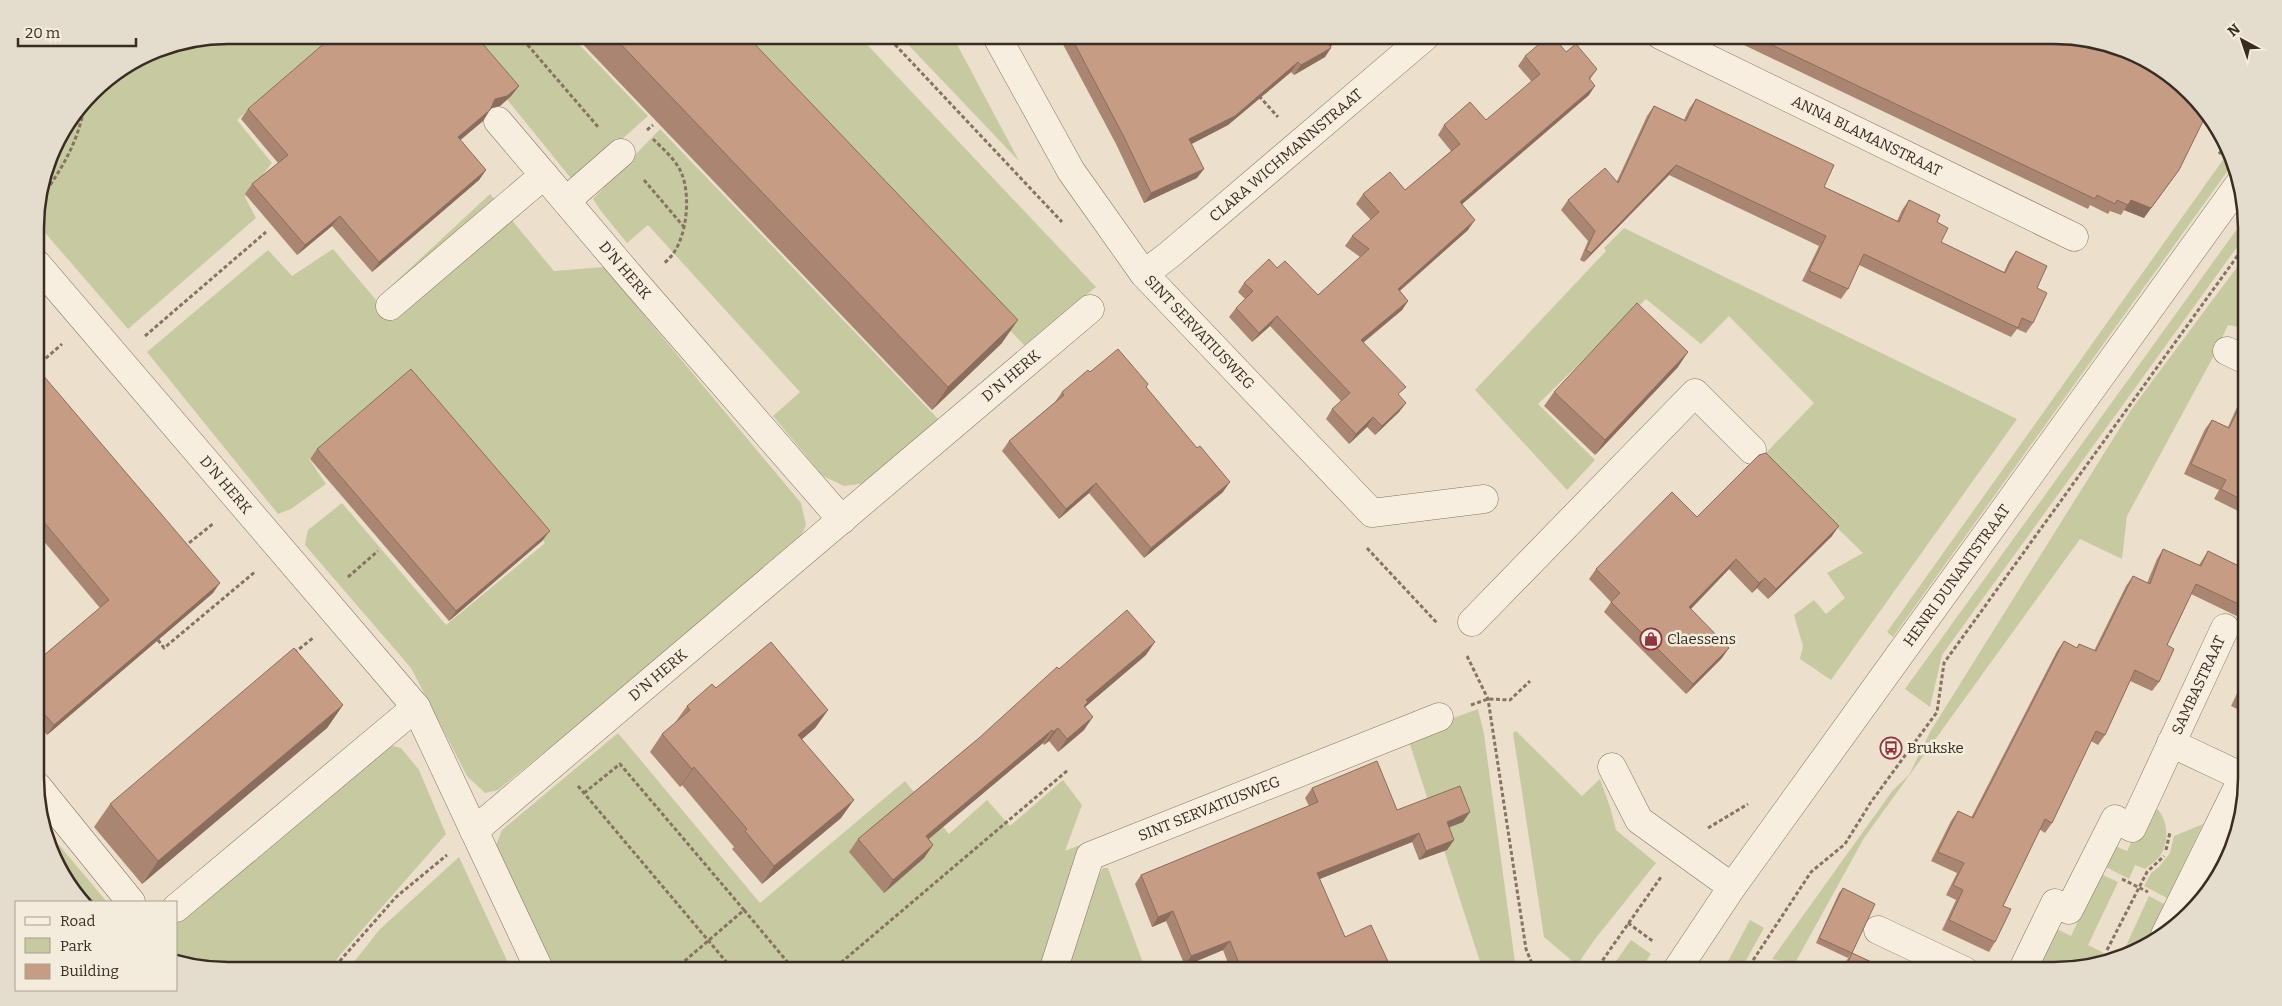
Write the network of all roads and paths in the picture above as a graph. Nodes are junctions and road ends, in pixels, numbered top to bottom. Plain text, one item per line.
1 (894, 44) edge
2 (1001, 44) edge
3 (1416, 44) edge
4 (1678, 44) edge
5 (1256, 92) edge
6 (82, 115) edge
7 (498, 121) dead end
8 (653, 126) dead end
9 (1301, 143) junction
10 (621, 153) dead end
11 (544, 176) junction
12 (48, 187) edge
13 (2235, 190) edge
14 (566, 201) junction
15 (1062, 223) dead end
16 (266, 232) dead end
17 (2074, 237) dead end
18 (2238, 255) edge
19 (44, 272) edge
20 (1144, 274) junction
21 (634, 281) junction
22 (390, 306) dead end
23 (1090, 309) dead end
24 (118, 359) junction
25 (1752, 450) dead end
26 (1484, 500) dead end
27 (239, 502) junction
28 (842, 520) junction
29 (281, 550) junction
30 (178, 552) edge
31 (338, 617) junction
32 (1472, 622) dead end
33 (2225, 628) dead end
34 (158, 640) edge
35 (293, 654) edge
36 (1530, 681) dead end
37 (416, 707) junction
38 (1439, 717) dead end
39 (2171, 743) junction
40 (557, 760) junction
41 (1612, 767) dead end
42 (1068, 770) dead end
43 (2238, 775) edge
44 (2149, 790) junction
45 (2238, 792) edge
46 (584, 794) junction
47 (44, 795) edge
48 (474, 831) junction
49 (2092, 865) junction
50 (1732, 887) junction
51 (2138, 887) junction
52 (130, 901) edge
53 (178, 906) edge
54 (2178, 908) junction
55 (744, 910) junction
56 (2172, 919) edge
57 (1628, 923) dead end
58 (1878, 930) dead end
59 (709, 941) junction
60 (2107, 950) dead end
61 (339, 962) edge
62 (536, 962) edge
63 (684, 962) edge
64 (726, 962) edge
65 (787, 962) edge
66 (842, 962) edge
67 (1056, 962) edge
68 (1531, 962) edge
69 (1601, 962) edge
70 (1682, 962) edge
71 (1752, 962) edge
72 (1946, 962) edge
73 (2026, 962) edge

1 - 15 path
2 - 20 street, SINT SERVATIUSWEG
3 - 9 street, CLARA WICHMANNSTRAAT
4 - 17 street, ANNA BLAMANSTRAAT
5 - 9 path
6 - 12 path
7 - 11 street, D'N HERK
8 - 21 path
9 - 20 street, CLARA WICHMANNSTRAAT
10 - 14 street
11 - 14 street, D'N HERK
11 - 22 street
13 - 50 street, HENRI DUNANTSTRAAT
14 - 21 street, D'N HERK
16 - 24 path
18 - 71 path
19 - 24 street, D'N HERK
20 - 26 street, SINT SERVATIUSWEG
21 - 28 street, D'N HERK
23 - 28 street, D'N HERK
24 - 27 street, D'N HERK
25 - 32 street
27 - 29 street, D'N HERK
27 - 30 path
28 - 40 street, D'N HERK
29 - 31 street, D'N HERK
29 - 34 path
31 - 35 path
31 - 37 street, D'N HERK
33 - 39 street, SAMBASTRAAT
36 - 68 path
37 - 48 street, D'N HERK
37 - 53 street
38 - 67 street, SINT SERVATIUSWEG
39 - 43 street, SAMBASTRAAT
39 - 44 street, SAMBASTRAAT
40 - 46 path
40 - 48 street, D'N HERK
41 - 50 street
42 - 66 path
44 - 49 street, SAMBASTRAAT
44 - 51 path
45 - 54 street, SAMBASTRAAT
46 - 55 path
46 - 59 path
47 - 52 street
48 - 61 path
48 - 62 street, D'N HERK
49 - 51 path
49 - 73 street, SAMBASTRAAT
50 - 70 street, HENRI DUNANTSTRAAT
51 - 54 path
51 - 60 path
54 - 56 street, SAMBASTRAAT
55 - 59 path
55 - 65 path
57 - 69 path
58 - 72 street
59 - 63 path
59 - 64 path

